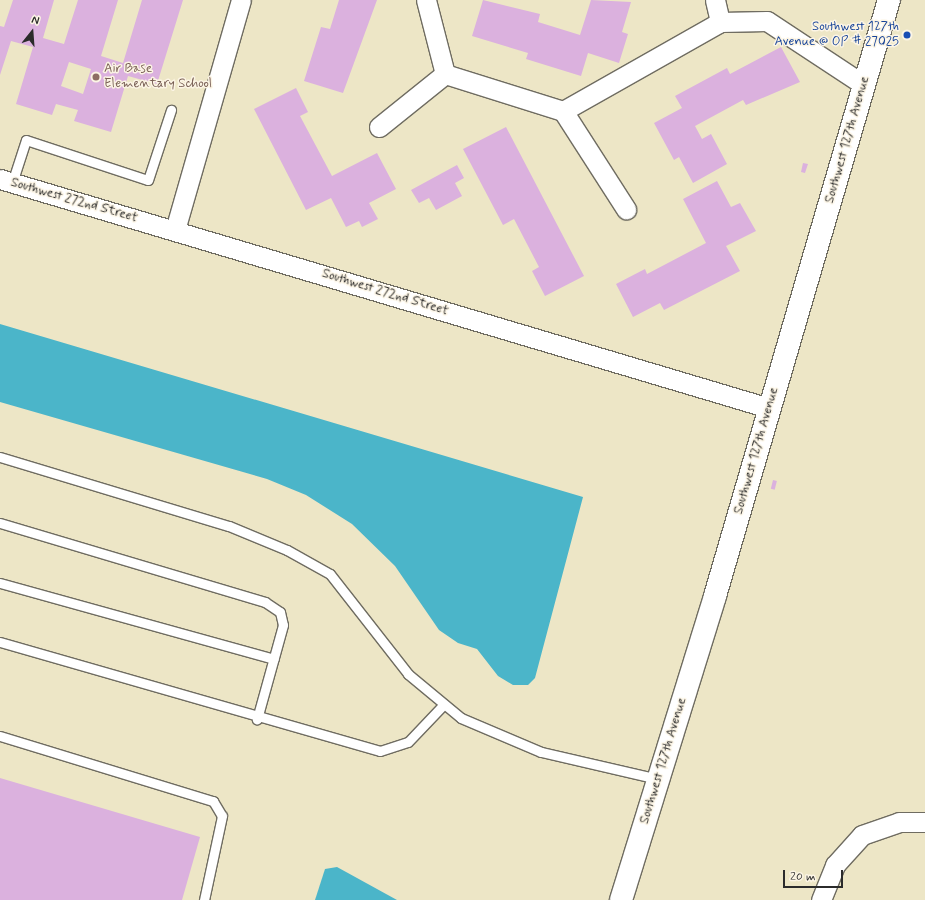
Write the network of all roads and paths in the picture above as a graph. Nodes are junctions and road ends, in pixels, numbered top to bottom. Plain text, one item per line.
1 (241, 0) edge
2 (426, 0) edge
3 (715, 0) edge
4 (889, 0) edge
5 (720, 22) junction
6 (445, 74) junction
7 (864, 85) junction
8 (171, 110) dead end
9 (563, 110) junction
10 (379, 127) dead end
11 (6, 181) edge
12 (626, 209) dead end
13 (175, 230) junction
14 (770, 408) junction
15 (0, 457) edge
16 (0, 523) edge
17 (0, 583) edge
18 (0, 642) edge
19 (274, 660) junction
20 (444, 704) junction
21 (257, 719) junction
22 (0, 736) edge
23 (658, 779) junction
24 (925, 822) edge
25 (204, 900) edge
26 (621, 900) edge
27 (821, 900) edge

1 - 13 street
2 - 6 street
3 - 5 street
4 - 7 main road, Southwest 127th Avenue
5 - 7 street
5 - 9 street
6 - 9 street
6 - 10 street
7 - 14 main road, Southwest 127th Avenue
8 - 11 lane
9 - 12 street
11 - 13 street, Southwest 272nd Street
13 - 14 street, Southwest 272nd Street
14 - 23 main road, Southwest 127th Avenue
15 - 20 lane
16 - 19 lane
17 - 19 lane
18 - 21 lane
19 - 21 lane
20 - 21 lane
20 - 23 lane
22 - 25 lane
23 - 26 main road, Southwest 127th Avenue
24 - 27 street

